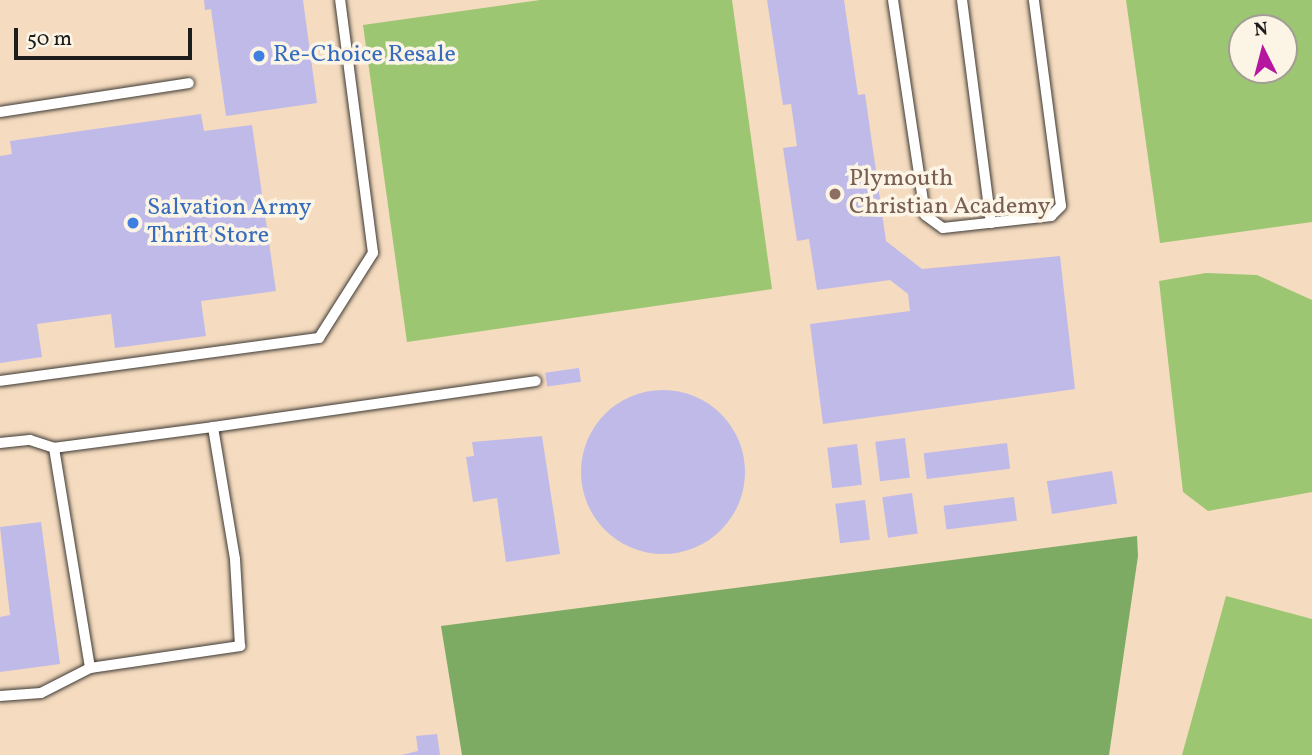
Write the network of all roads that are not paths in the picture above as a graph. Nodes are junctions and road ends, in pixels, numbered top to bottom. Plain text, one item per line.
1 (340, 0) edge
2 (893, 0) edge
3 (962, 0) edge
4 (1034, 0) edge
5 (189, 83) dead end
6 (0, 112) edge
7 (991, 223) junction
8 (0, 381) edge
9 (536, 382) dead end
10 (213, 427) junction
11 (0, 443) edge
12 (54, 448) junction
13 (90, 667) junction
14 (0, 696) edge

1 - 8 lane
2 - 7 lane
3 - 7 lane
4 - 7 lane
5 - 6 lane
9 - 10 lane
10 - 12 lane
10 - 13 lane
11 - 12 lane
12 - 13 lane
13 - 14 lane

